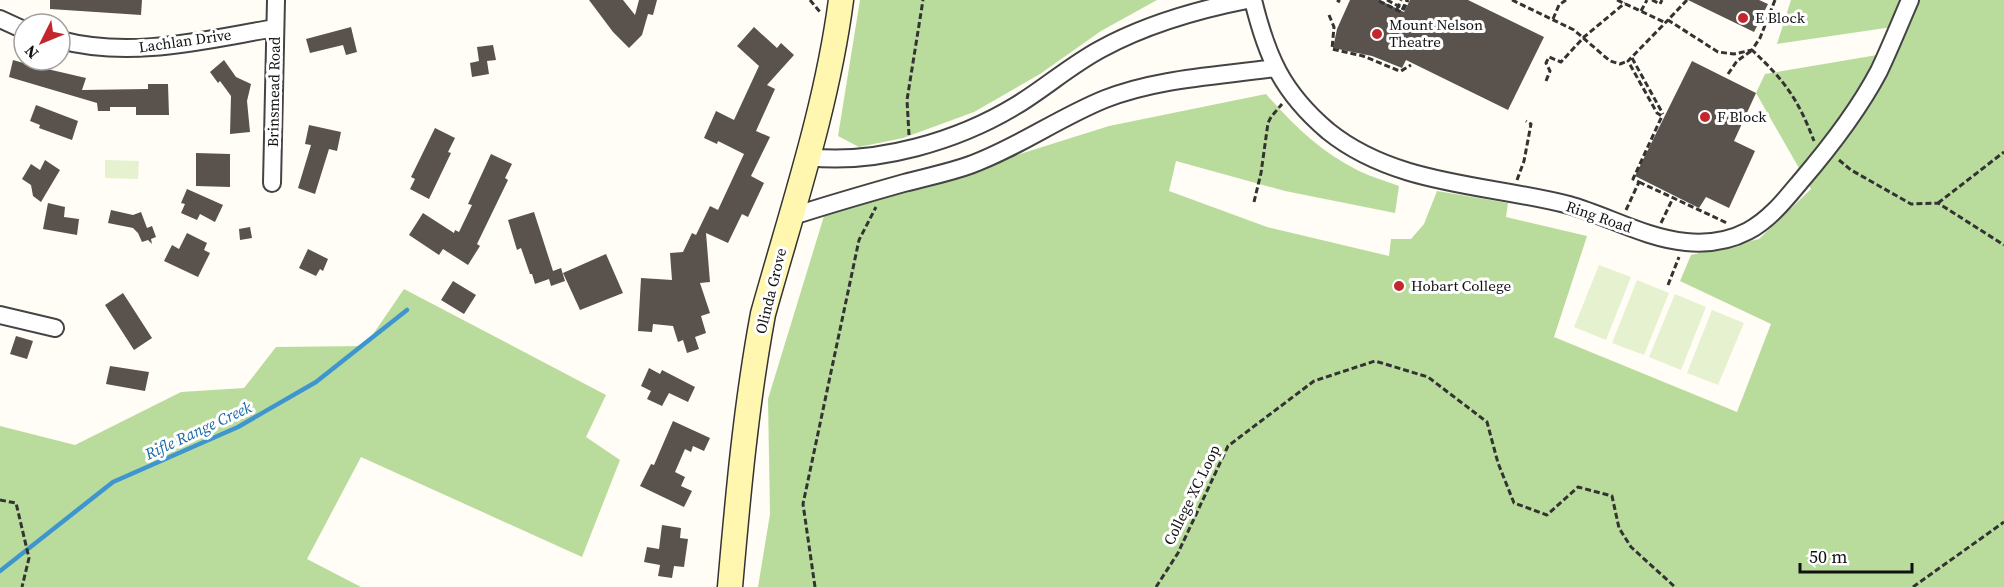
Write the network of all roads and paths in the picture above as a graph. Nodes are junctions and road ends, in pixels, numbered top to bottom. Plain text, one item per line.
1 (276, 0) edge
2 (841, 0) edge
3 (923, 0) edge
4 (1247, 0) edge
5 (1253, 0) edge
6 (1387, 0) edge
7 (1407, 0) edge
8 (1514, 0) edge
9 (1566, 0) edge
10 (1617, 0) edge
11 (1647, 0) edge
12 (1652, 0) edge
13 (1662, 0) edge
14 (1687, 0) edge
15 (1774, 0) edge
16 (1910, 0) edge
17 (1379, 1) edge
18 (1398, 1) edge
19 (1624, 3) junction
20 (1397, 10) junction
21 (1641, 11) junction
22 (1329, 15) dead end
23 (1553, 19) junction
24 (1667, 21) junction
25 (275, 28) junction
26 (1584, 37) junction
27 (72, 42) edge
28 (1752, 50) junction
29 (1630, 59) junction
30 (1411, 65) dead end
31 (1275, 69) junction
32 (1728, 74) dead end
33 (1546, 81) dead end
34 (1293, 95) junction
35 (1663, 114) dead end
36 (1526, 121) dead end
37 (1821, 147) junction
38 (910, 148) junction
39 (2004, 152) edge
40 (808, 157) junction
41 (1639, 182) junction
42 (272, 183) dead end
43 (884, 189) junction
44 (1512, 194) junction
45 (1673, 198) junction
46 (1254, 202) dead end
47 (1938, 203) junction
48 (790, 217) junction
49 (1620, 223) junction
50 (1735, 227) dead end
51 (1655, 236) junction
52 (1686, 242) junction
53 (2004, 245) edge
54 (1668, 285) dead end
55 (0, 315) edge
56 (55, 328) dead end
57 (0, 500) edge
58 (2004, 522) edge
59 (21, 587) edge
60 (730, 587) edge
61 (815, 587) edge
62 (1156, 587) edge
63 (1675, 587) edge
64 (1913, 587) edge

1 - 25 street, Brinsmead Road
2 - 40 main road, Olinda Grove
3 - 38 path
4 - 38 street
5 - 31 street, Ring Road
6 - 18 path
7 - 18 path
7 - 20 path, bridge
8 - 23 path
9 - 23 path
10 - 19 path
11 - 21 path
12 - 13 path
14 - 24 path
15 - 28 path
16 - 37 street, Ring Road
17 - 20 path, bridge
18 - 20 path, bridge
19 - 21 path
19 - 26 path
21 - 24 path
22 - 30 path
23 - 26 path
24 - 28 path
24 - 29 path
25 - 27 street, Lachlan Drive
25 - 42 street, Brinsmead Road
26 - 29 path
26 - 33 path
28 - 32 path
28 - 37 path
29 - 35 path
29 - 41 path
31 - 34 street, Ring Road
31 - 43 street
34 - 44 street, Ring Road
34 - 46 path
36 - 44 path
37 - 47 path
37 - 52 street, Ring Road
38 - 40 street
39 - 47 path
40 - 48 main road, Olinda Grove
41 - 45 path
41 - 49 path
43 - 48 street
43 - 61 path
44 - 49 street, Ring Road
45 - 50 path
45 - 51 path
47 - 53 path
48 - 60 main road, Olinda Grove
49 - 51 street, Ring Road
51 - 52 street, Ring Road
52 - 54 path
55 - 56 street
57 - 59 path
58 - 64 path
62 - 63 path, College XC Loop

